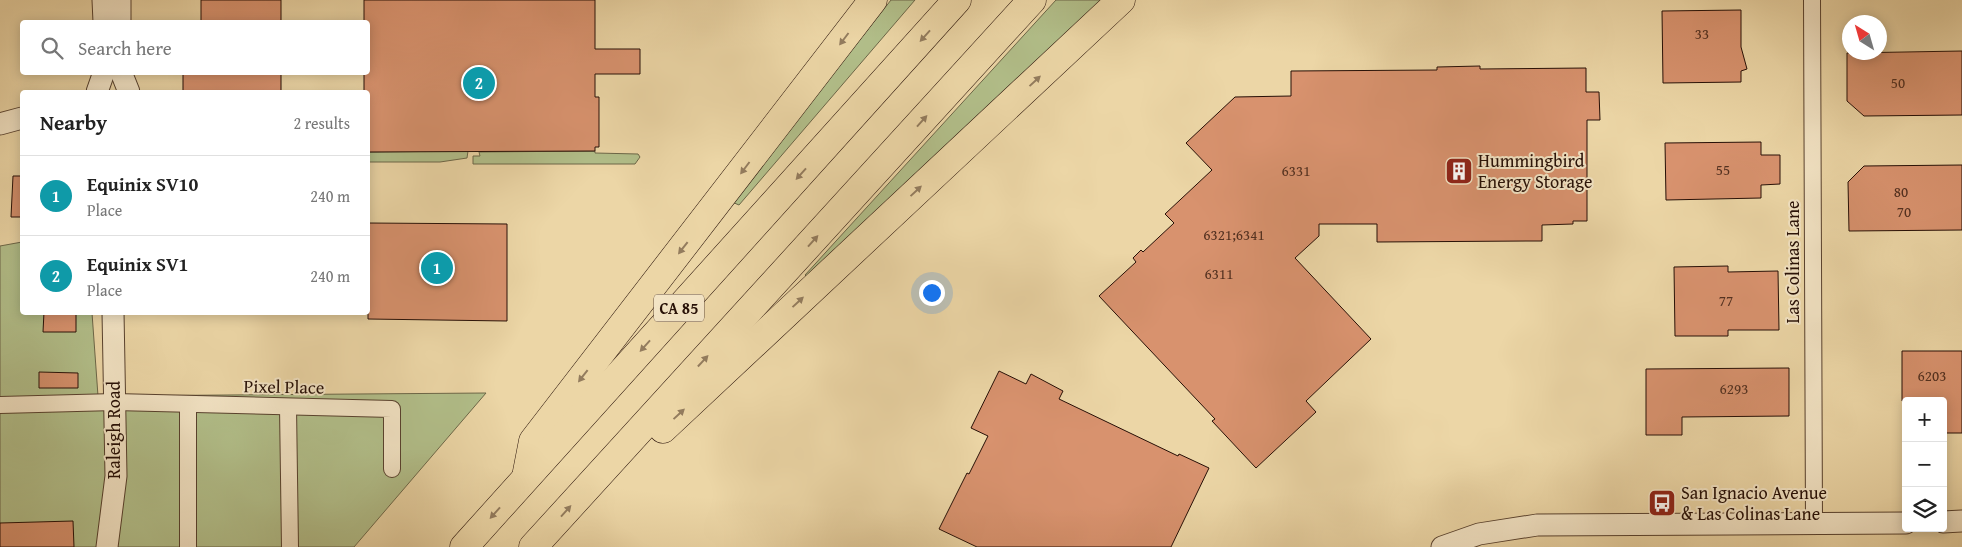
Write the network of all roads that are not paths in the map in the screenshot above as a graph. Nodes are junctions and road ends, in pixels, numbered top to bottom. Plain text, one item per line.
1 (107, 0) edge
2 (874, 0) edge
3 (957, 0) edge
4 (1032, 0) edge
5 (1121, 0) edge
6 (1812, 0) edge
7 (104, 20) edge
8 (119, 20) edge
9 (103, 75) edge
10 (122, 75) edge
11 (98, 90) edge
12 (128, 90) edge
13 (113, 315) edge
14 (115, 402) junction
15 (0, 405) edge
16 (188, 405) junction
17 (288, 407) junction
18 (611, 461) junction
19 (392, 469) dead end
20 (525, 479) junction
21 (1962, 521) edge
22 (1947, 522) edge
23 (1814, 523) junction
24 (1902, 523) edge
25 (107, 547) edge
26 (188, 547) edge
27 (290, 547) edge
28 (464, 547) edge
29 (533, 547) edge
30 (1442, 547) edge

1 - 7 street
1 - 8 street
2 -> 20 highway
3 -> 20 highway, CA 85
18 -> 4 highway
18 -> 5 highway
6 - 23 street, Las Colinas Lane
9 - 11 street
10 - 12 street
13 - 14 street, Raleigh Road
14 - 15 street, Pixel Place
14 - 16 street, Pixel Place
14 - 25 street, Raleigh Road
16 - 17 street, Pixel Place
16 - 26 street
17 - 19 street, Pixel Place
17 - 27 street
29 -> 18 highway
20 -> 28 highway, CA 85
21 - 22 street
23 - 24 street
23 - 30 street

